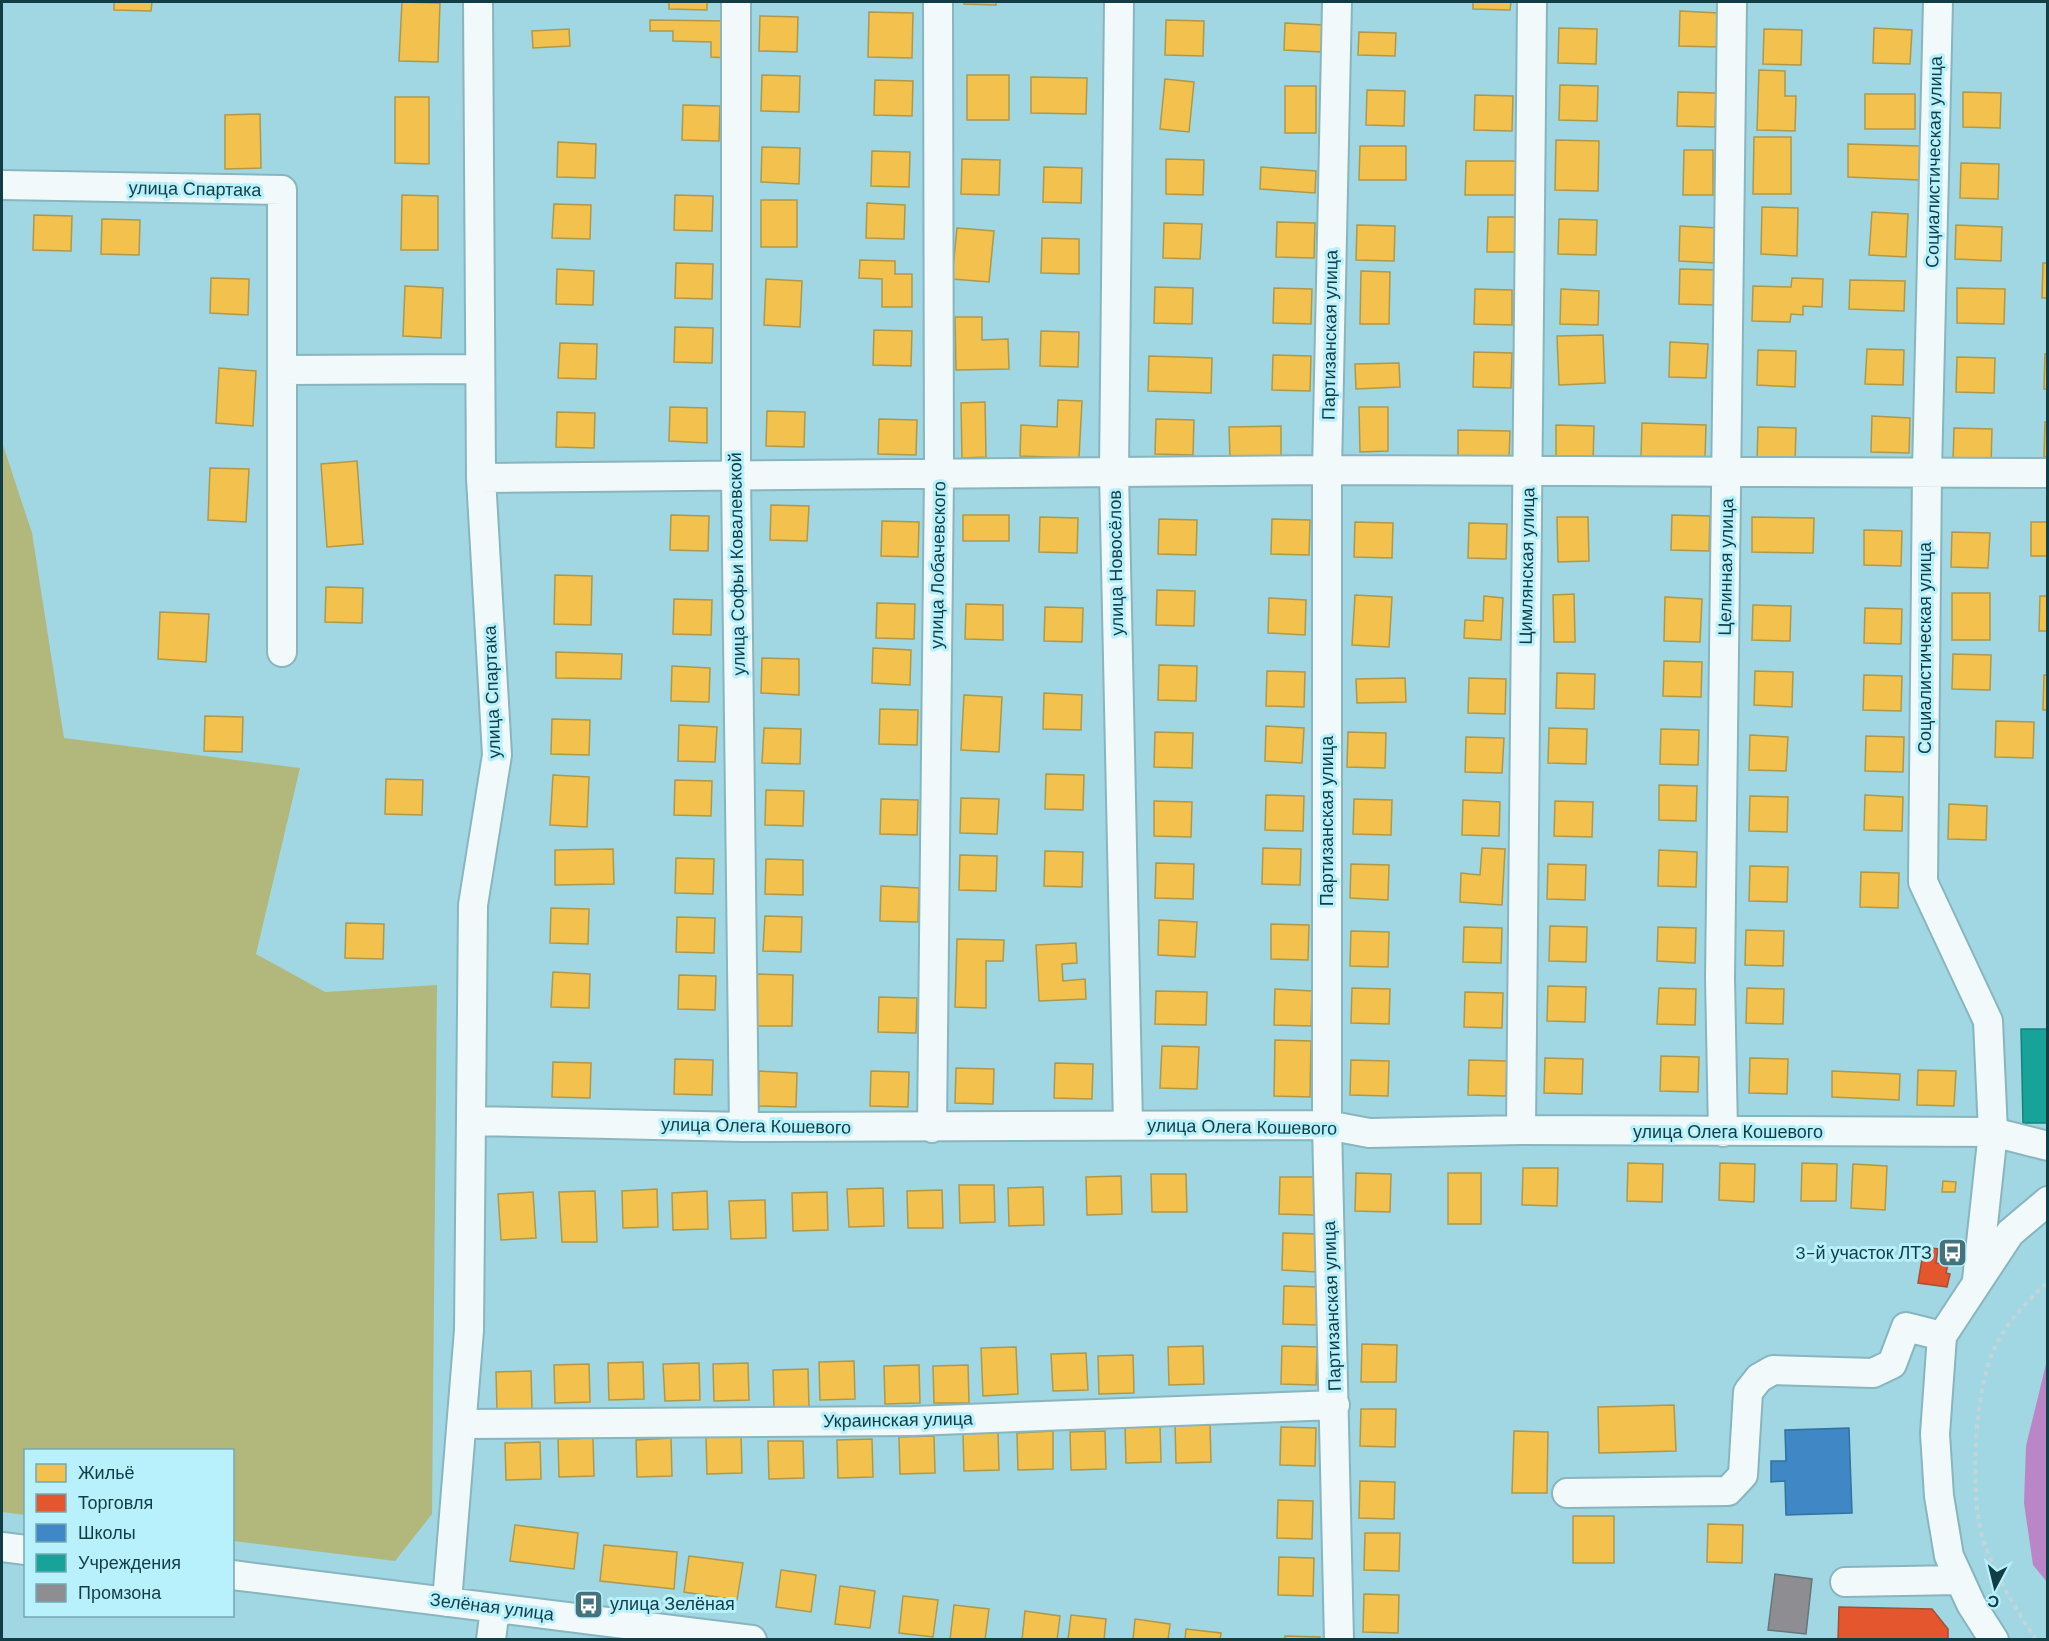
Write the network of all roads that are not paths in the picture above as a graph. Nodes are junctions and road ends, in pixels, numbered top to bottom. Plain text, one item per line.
1 (478, 2) edge
2 (736, 2) edge
3 (938, 2) edge
4 (1119, 2) edge
5 (1336, 2) edge
6 (1532, 2) edge
7 (1732, 2) edge
8 (1938, 2) edge
9 (2, 185) edge
10 (480, 369) junction
11 (282, 370) junction
12 (1327, 470) junction
13 (1528, 471) junction
14 (1114, 472) junction
15 (1728, 472) junction
16 (1926, 472) junction
17 (2048, 473) edge
18 (939, 474) junction
19 (736, 476) junction
20 (481, 478) junction
21 (282, 652) dead end
22 (471, 1121) junction
23 (1128, 1125) junction
24 (1327, 1125) junction
25 (744, 1127) junction
26 (932, 1128) junction
27 (1521, 1130) junction
28 (1723, 1132) junction
29 (1993, 1132) junction
30 (2048, 1146) edge
31 (2048, 1201) edge
32 (1977, 1280) junction
33 (1942, 1336) junction
34 (1335, 1404) junction
35 (462, 1424) junction
36 (1568, 1493) dead end
37 (2, 1547) edge
38 (24, 1550) edge
39 (234, 1575) edge
40 (1960, 1580) junction
41 (1845, 1582) dead end
42 (447, 1602) junction
43 (495, 1608) junction
44 (491, 1640) edge
45 (752, 1640) edge
46 (1339, 1640) edge
47 (1994, 1640) edge

1 - 10 street, улица Спартака
2 - 19 street, улица Софьи Ковалевской
3 - 18 street, улица Лобачевского
4 - 14 street, улица Новосёлов
5 - 12 street, Партизанская улица
6 - 13 street, Цимлянская улица
7 - 15 street, Целинная улица
8 - 16 street, Социалистическая улица
9 - 11 street, улица Спартака
10 - 11 street
10 - 20 street, улица Спартака
11 - 21 street, улица Спартака
12 - 13 street
12 - 14 street
12 - 24 street, Партизанская улица
13 - 15 street
13 - 27 street, Цимлянская улица
14 - 18 street
14 - 23 street, улица Новосёлов
15 - 16 street
15 - 28 street, Целинная улица
16 - 17 street
16 - 29 street, Социалистическая улица
18 - 19 street
18 - 26 street, улица Лобачевского
19 - 20 street
19 - 25 street, улица Софьи Ковалевской
20 - 22 street, улица Спартака
22 - 25 street, улица Олега Кошевого
22 - 35 street, улица Спартака
23 - 24 street, улица Олега Кошевого
23 - 26 street, улица Олега Кошевого
24 - 27 street, улица Олега Кошевого
24 - 34 street, Партизанская улица
25 - 26 street, улица Олега Кошевого
27 - 28 street, улица Олега Кошевого
28 - 29 street, улица Олега Кошевого
29 - 30 street, улица Олега Кошевого
29 - 32 street, Социалистическая улица
31 - 32 street
32 - 33 street
33 - 36 street
33 - 40 street
34 - 35 street, Украинская улица
34 - 46 street, Партизанская улица
35 - 42 street, улица Спартака
37 - 38 street
39 - 42 street, Зелёная улица
40 - 41 street
40 - 47 street
42 - 43 street, Зелёная улица
43 - 44 street
43 - 45 street, Зелёная улица

